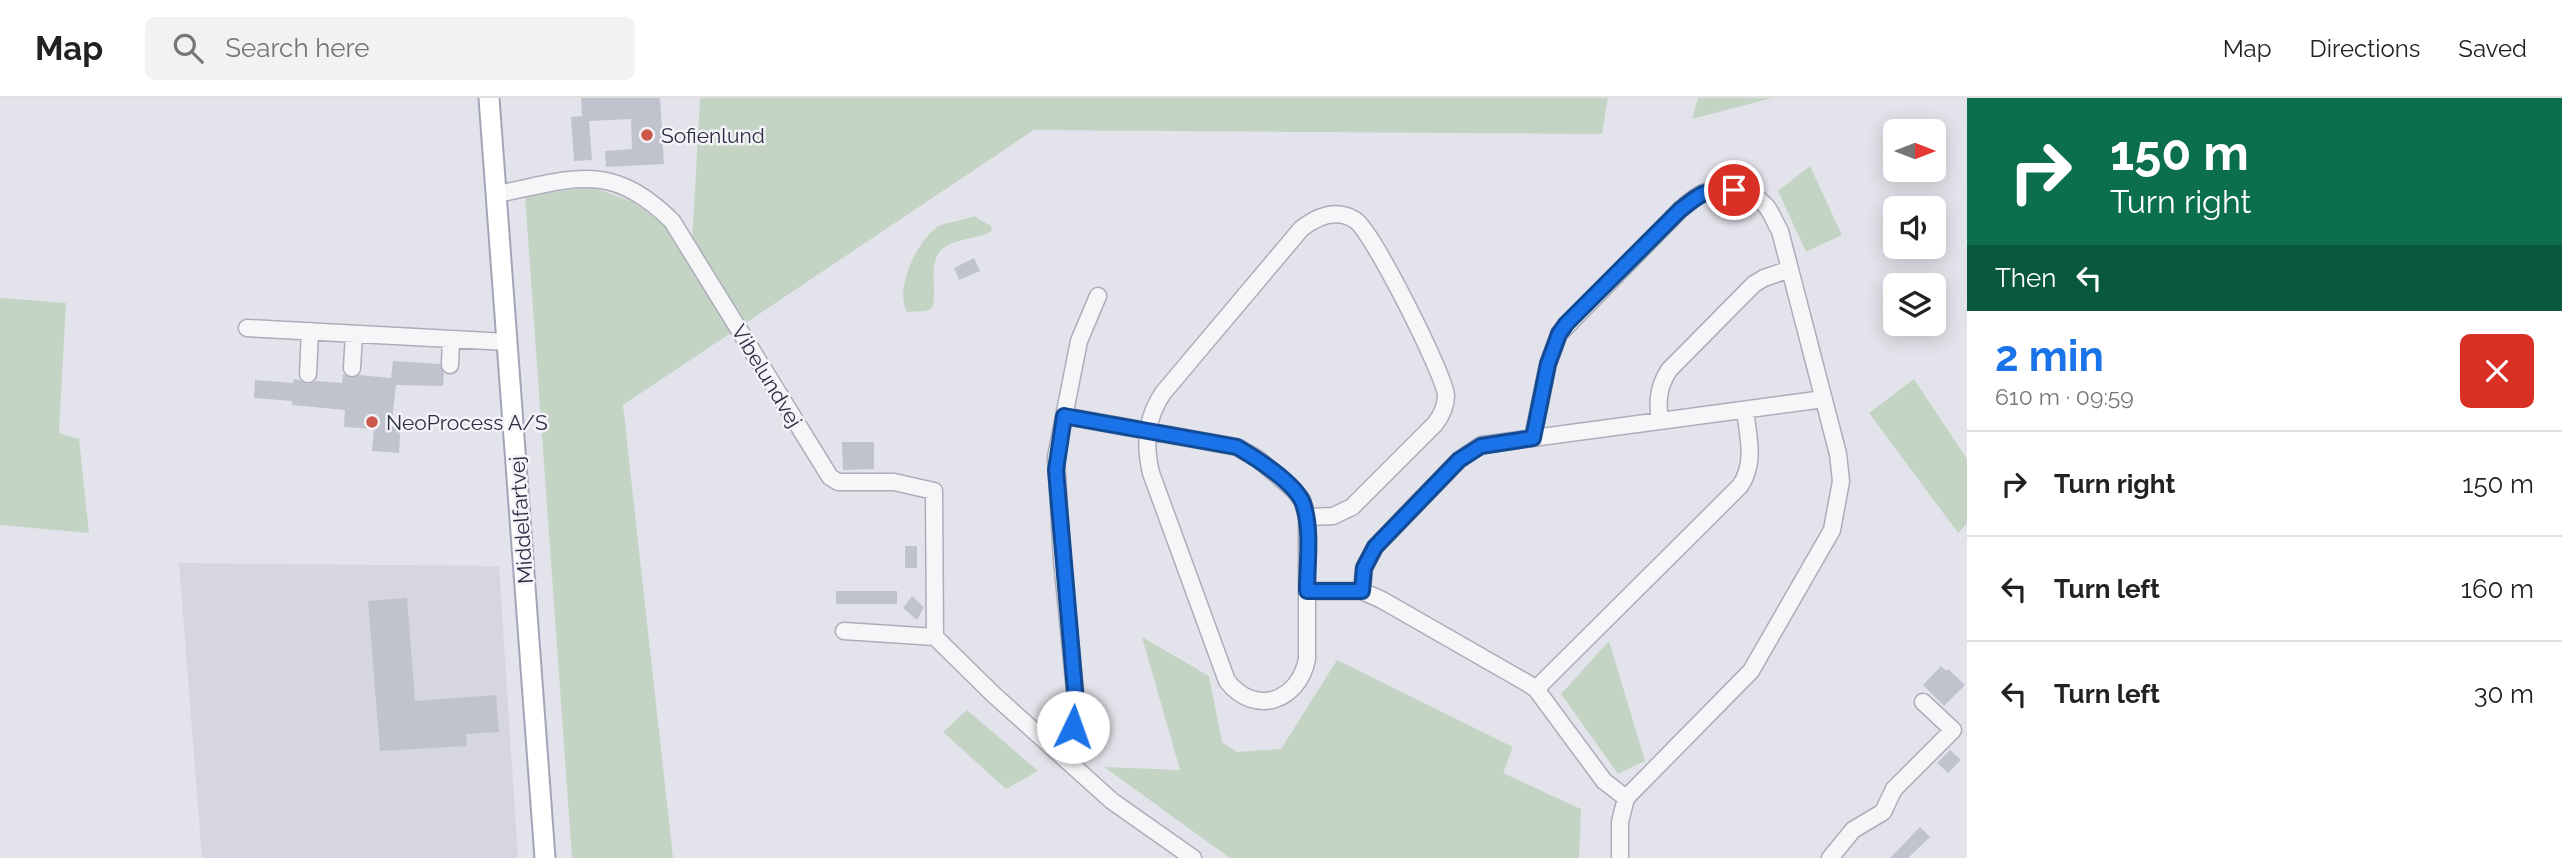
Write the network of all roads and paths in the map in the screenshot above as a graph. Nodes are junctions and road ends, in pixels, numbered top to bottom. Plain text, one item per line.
1 (489, 98) edge
2 (497, 194) junction
3 (1790, 269) junction
4 (1098, 296) dead end
5 (247, 328) dead end
6 (310, 331) junction
7 (354, 334) junction
8 (451, 339) junction
9 (507, 342) junction
10 (450, 365) dead end
11 (352, 368) dead end
12 (308, 374) dead end
13 (1824, 399) junction
14 (1745, 410) junction
15 (1064, 416) junction
16 (1660, 421) junction
17 (1148, 430) junction
18 (1533, 438) junction
19 (1307, 517) junction
20 (1307, 591) junction
21 (1362, 591) junction
22 (844, 631) dead end
23 (935, 637) junction
24 (1536, 689) junction
25 (1923, 702) dead end
26 (1065, 759) junction
27 (1626, 798) junction
28 (545, 858) edge
29 (1193, 858) edge
30 (1620, 858) edge
31 (1830, 858) edge

1 - 2 main road, Middelfartvej
2 - 9 main road, Middelfartvej
2 - 23 street, Vibelundvej
3 - 13 street
3 - 16 street
3 - 18 street
4 - 15 street
5 - 6 street
6 - 7 street
6 - 12 street
7 - 8 street
7 - 11 street
8 - 9 street
8 - 10 street
9 - 28 main road, Middelfartvej
13 - 14 street
13 - 27 street
14 - 16 street
14 - 24 street
15 - 17 street
15 - 26 street
16 - 18 street
17 - 19 street
17 - 19 street
17 - 20 street
18 - 21 street
19 - 20 street
20 - 21 street
21 - 24 street
22 - 23 street
23 - 26 street
24 - 27 street
25 - 31 street
26 - 29 street
27 - 30 street

